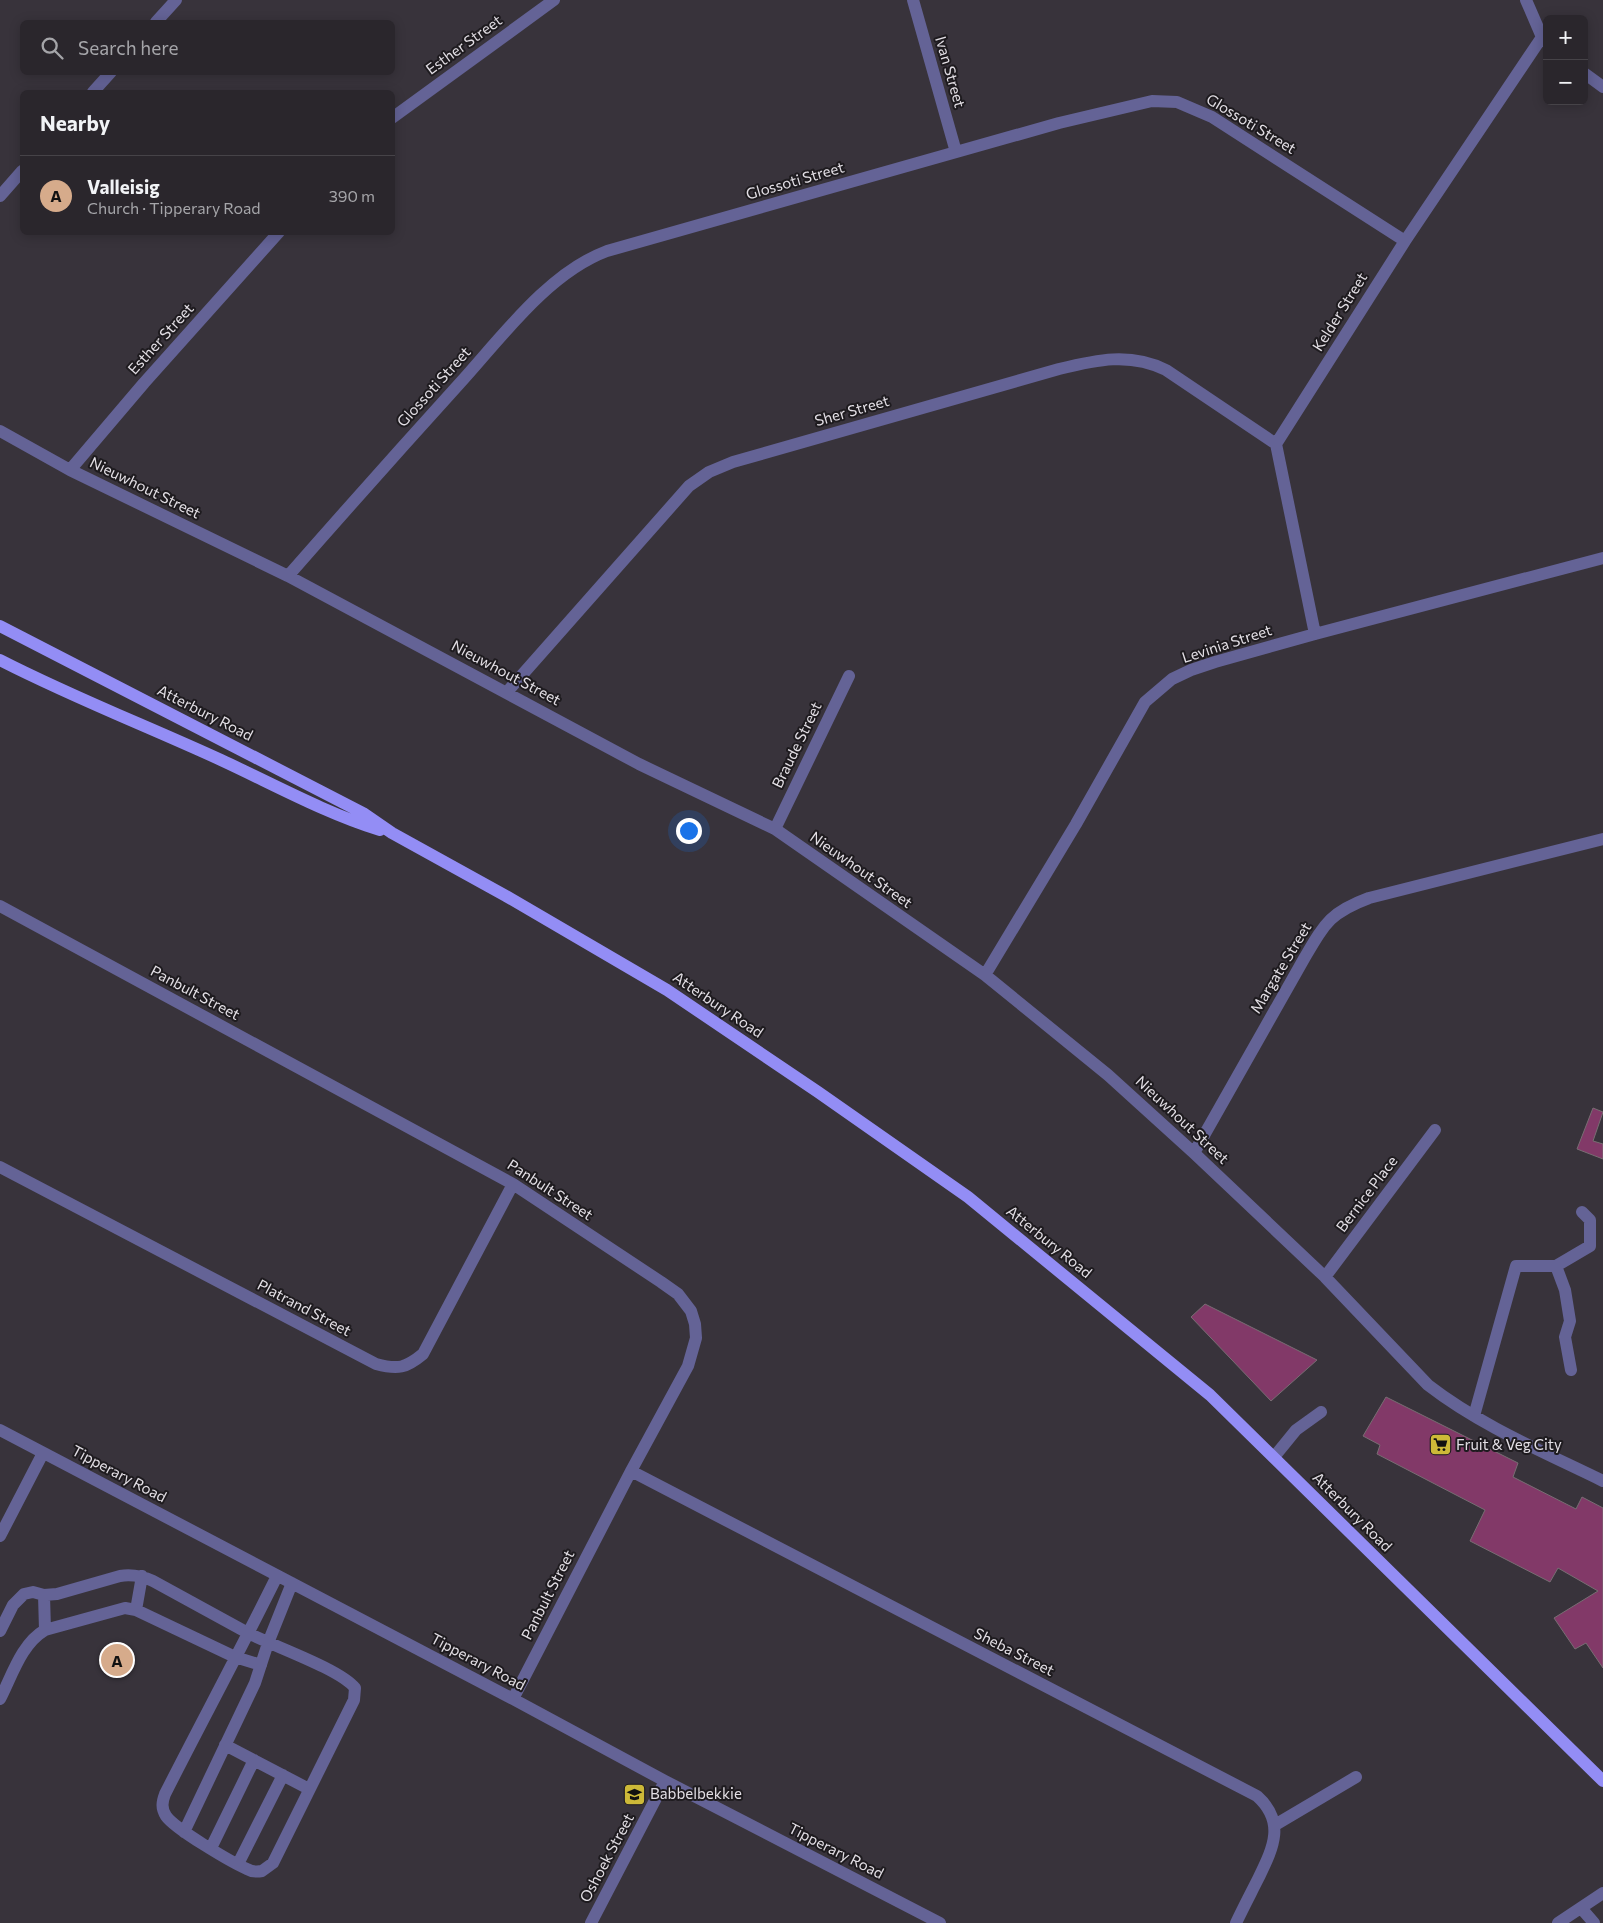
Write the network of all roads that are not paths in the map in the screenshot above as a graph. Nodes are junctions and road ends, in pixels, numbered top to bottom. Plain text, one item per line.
1 (176, 0) edge
2 (554, 0) edge
3 (912, 0) edge
4 (1526, 0) edge
5 (158, 20) edge
6 (1543, 38) edge
7 (1543, 41) edge
8 (108, 75) edge
9 (1588, 76) edge
10 (1603, 86) edge
11 (95, 90) edge
12 (395, 116) edge
13 (956, 152) junction
14 (20, 173) edge
15 (0, 196) edge
16 (275, 235) edge
17 (1404, 241) junction
18 (0, 431) edge
19 (1276, 444) junction
20 (70, 470) junction
21 (1603, 558) edge
22 (288, 576) junction
23 (0, 626) edge
24 (1316, 634) junction
25 (0, 660) edge
26 (849, 676) dead end
27 (507, 692) junction
28 (774, 830) junction
29 (392, 834) junction
30 (1603, 839) edge
31 (0, 906) edge
32 (985, 975) junction
33 (1435, 1130) dead end
34 (1194, 1152) junction
35 (0, 1167) edge
36 (513, 1184) junction
37 (1582, 1212) dead end
38 (1556, 1266) junction
39 (1324, 1277) junction
40 (1571, 1370) dead end
41 (1321, 1412) dead end
42 (1474, 1416) junction
43 (0, 1430) edge
44 (43, 1453) junction
45 (1274, 1457) junction
46 (631, 1471) junction
47 (1603, 1481) edge
48 (0, 1536) edge
49 (142, 1576) junction
50 (277, 1576) junction
51 (292, 1583) junction
52 (44, 1595) junction
53 (136, 1610) junction
54 (45, 1630) junction
55 (0, 1631) edge
56 (248, 1633) junction
57 (268, 1643) junction
58 (235, 1657) junction
59 (261, 1665) junction
60 (0, 1699) edge
61 (513, 1699) junction
62 (225, 1745) junction
63 (254, 1760) junction
64 (283, 1775) junction
65 (1356, 1777) dead end
66 (666, 1781) junction
67 (1603, 1781) edge
68 (310, 1789) junction
69 (1275, 1825) junction
70 (184, 1832) junction
71 (211, 1848) junction
72 (238, 1864) junction
73 (1603, 1893) edge
74 (1581, 1908) junction
75 (591, 1923) edge
76 (940, 1923) edge
77 (1236, 1923) edge
78 (1558, 1923) edge
79 (1594, 1923) edge

1 - 5 street
2 - 12 street, Esther Street
3 - 13 street, Ivan Street
4 - 6 street
7 - 17 street, Kelder Street
8 - 11 street
9 - 10 street
13 - 17 street, Glossoti Street
13 - 22 street, Glossoti Street
14 - 15 street
16 - 20 street, Esther Street
17 - 19 street, Kelder Street
18 - 20 street, Nieuwhout Street
19 - 24 street
19 - 27 street, Sher Street
20 - 22 street, Nieuwhout Street
21 - 24 street, Levinia Street
22 - 27 street, Nieuwhout Street
23 - 29 main road, Atterbury Road
24 - 32 street, Levinia Street
25 - 29 main road, Atterbury Road
26 - 28 street, Braude Street
27 - 28 street, Nieuwhout Street
28 - 32 street, Nieuwhout Street
29 - 45 main road, Atterbury Road
30 - 34 street, Margate Street
31 - 36 street, Panbult Street
32 - 34 street, Nieuwhout Street
33 - 39 street, Bernice Place
34 - 39 street, Nieuwhout Street
35 - 36 street, Platrand Street
36 - 46 street, Panbult Street
37 - 38 street
38 - 40 street
38 - 42 street
39 - 42 street, Nieuwhout Street
41 - 45 street
42 - 47 street, Nieuwhout Street
43 - 44 street, Tipperary Road
44 - 48 street
44 - 50 street, Tipperary Road
45 - 67 main road, Atterbury Road
46 - 61 street, Panbult Street
46 - 69 street, Sheba Street
49 - 52 street
49 - 53 street
49 - 56 street
50 - 51 street, Tipperary Road
50 - 56 street
51 - 57 street
51 - 61 street, Tipperary Road
52 - 54 street
52 - 55 street
53 - 54 street
53 - 58 street
54 - 60 street
56 - 57 street
56 - 58 street
57 - 59 street
57 - 68 street
58 - 59 street
58 - 70 street
59 - 62 street
61 - 66 street, Tipperary Road
62 - 63 street
62 - 70 street
63 - 64 street
63 - 71 street
64 - 68 street
64 - 72 street
65 - 69 street
66 - 75 street, Oshoek Street
66 - 76 street, Tipperary Road
68 - 72 street
69 - 77 street
70 - 71 street
71 - 72 street
73 - 74 street
74 - 78 street
74 - 79 street

